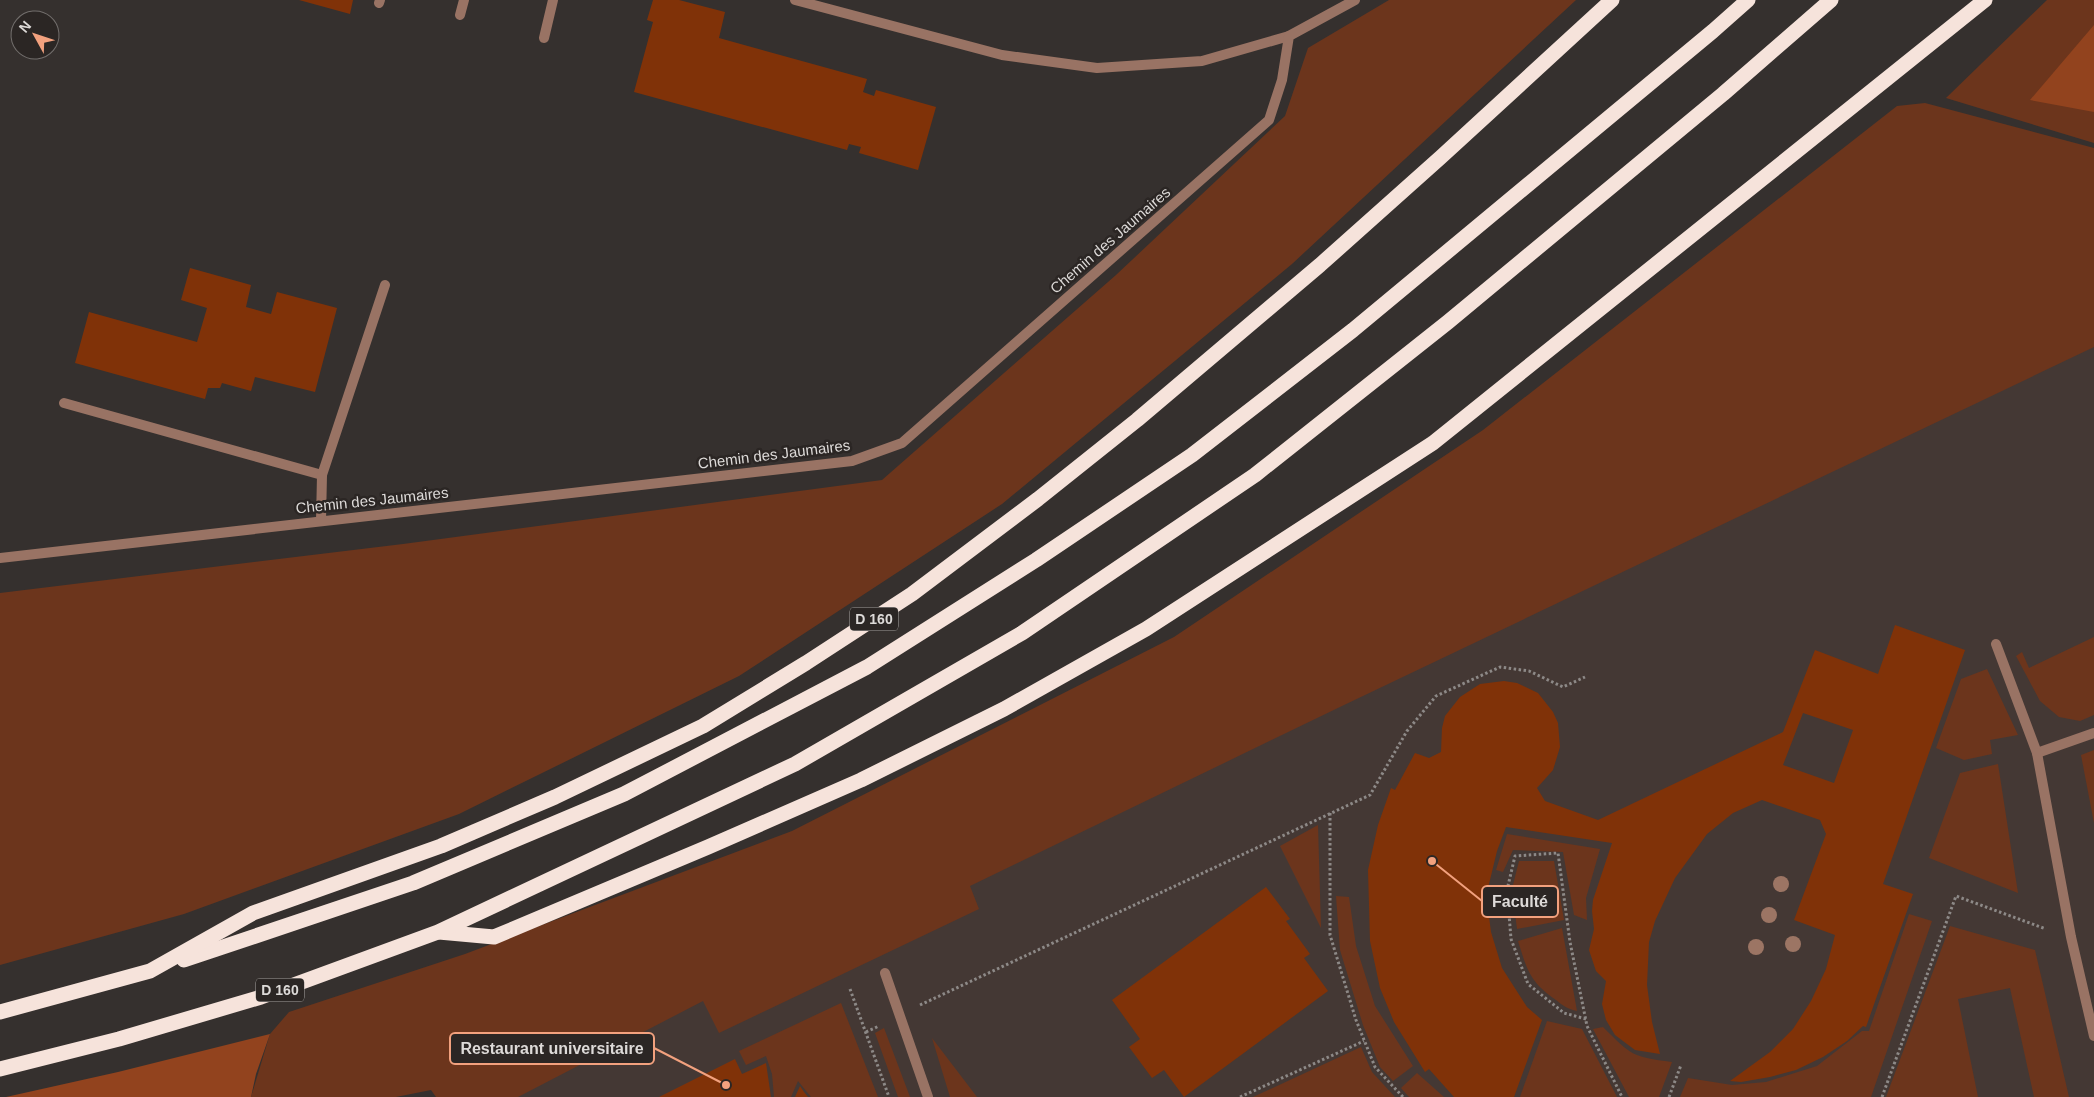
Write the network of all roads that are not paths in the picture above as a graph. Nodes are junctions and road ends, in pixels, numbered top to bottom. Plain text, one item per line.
1 (464, 0) edge
2 (553, 0) edge
3 (795, 0) edge
4 (1355, 0) edge
5 (1612, 0) edge
6 (1748, 0) edge
7 (1831, 0) edge
8 (1985, 0) edge
9 (460, 15) dead end
10 (1289, 36) junction
11 (544, 38) dead end
12 (385, 285) dead end
13 (64, 403) dead end
14 (322, 475) junction
15 (321, 521) junction
16 (0, 558) edge
17 (1996, 644) dead end
18 (2094, 732) edge
19 (2037, 753) junction
20 (438, 932) junction
21 (150, 972) junction
22 (885, 973) dead end
23 (0, 1012) edge
24 (2094, 1036) edge
25 (0, 1069) edge
26 (928, 1097) edge

1 - 9 street
2 - 11 street
3 - 10 street
4 - 10 street
5 - 21 highway, D 160
6 - 21 highway, D 160
7 - 20 highway, D 160
8 - 20 highway, D 160
10 - 15 street, Chemin des Jaumaires
12 - 14 street
13 - 14 street
14 - 15 street
15 - 16 street, Chemin des Jaumaires
17 - 19 street
18 - 19 street
19 - 24 street
20 - 25 highway, D 160
21 - 23 highway, D 160
22 - 26 street

